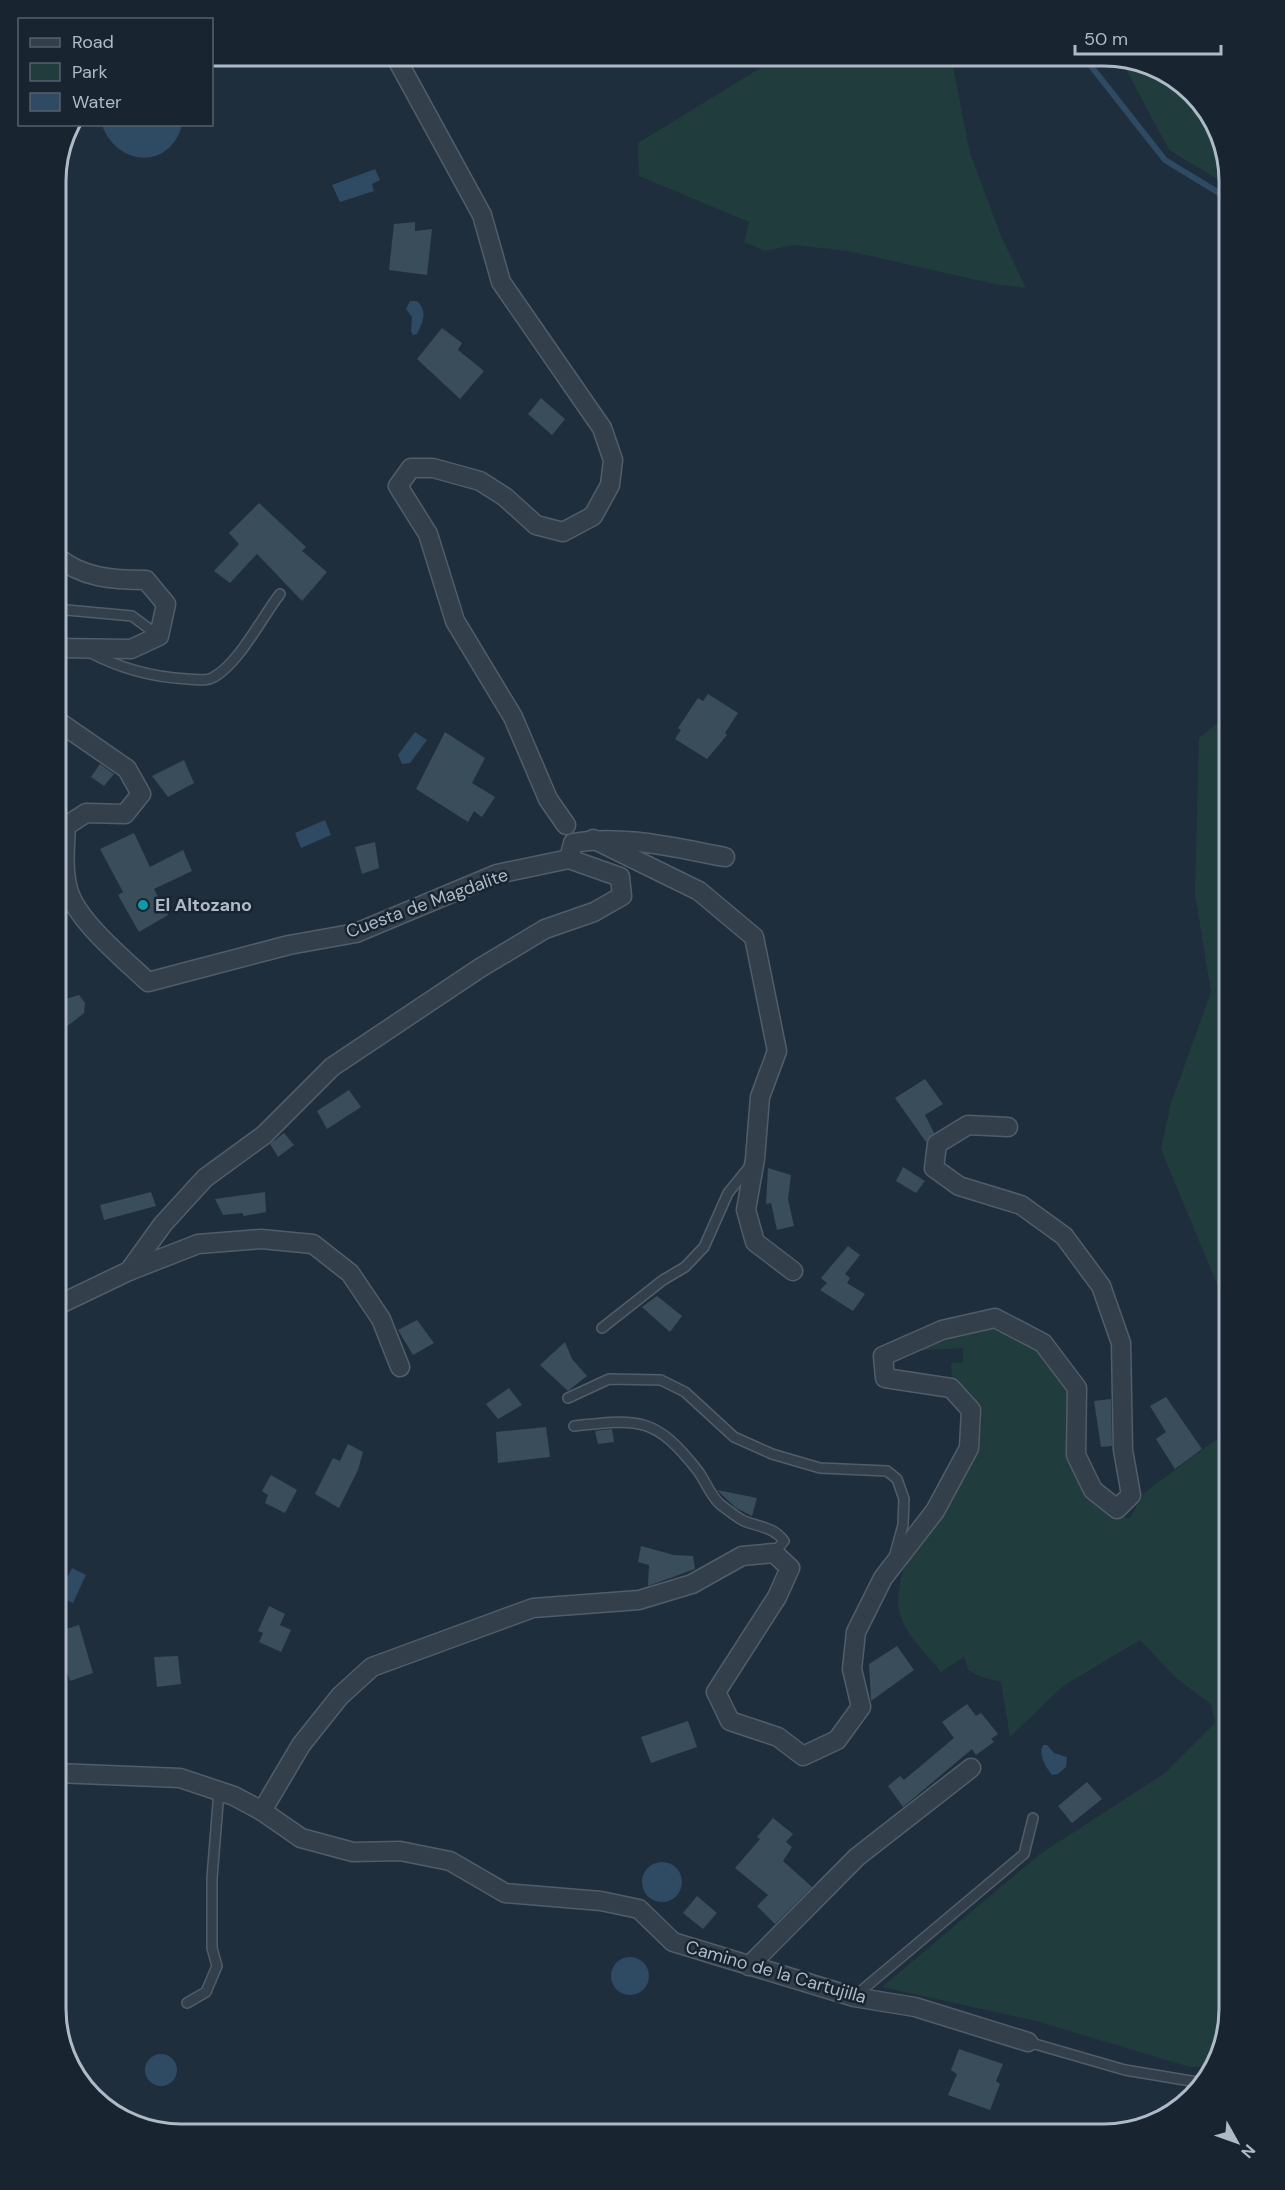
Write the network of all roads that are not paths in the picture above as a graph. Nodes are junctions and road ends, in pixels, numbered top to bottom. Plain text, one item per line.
1 (400, 66) edge
2 (66, 564) edge
3 (280, 594) dead end
4 (66, 610) edge
5 (159, 636) junction
6 (66, 648) edge
7 (82, 648) junction
8 (66, 728) edge
9 (66, 826) edge
10 (593, 839) junction
11 (569, 842) junction
12 (725, 857) dead end
13 (66, 869) edge
14 (1008, 1127) dead end
15 (755, 1159) junction
16 (793, 1270) dead end
17 (129, 1271) junction
18 (66, 1301) edge
19 (602, 1328) dead end
20 (400, 1367) dead end
21 (568, 1398) dead end
22 (574, 1426) dead end
23 (774, 1553) junction
24 (883, 1578) junction
25 (971, 1768) dead end
26 (66, 1773) edge
27 (219, 1791) junction
28 (262, 1811) junction
29 (1033, 1818) dead end
30 (749, 1966) junction
31 (854, 1997) junction
32 (187, 2003) dead end
33 (1028, 2042) joint
34 (1193, 2081) edge

1 - 11 street
2 - 5 street
3 - 7 lane
4 - 5 lane
5 - 7 street
6 - 7 street
8 - 9 street, Cuesta de Magdalite
10 - 11 street
10 - 12 street
10 - 15 street
11 - 13 street, Cuesta de Magdalite
11 - 17 street
14 - 24 street
15 - 16 street
15 - 19 lane
17 - 18 street
17 - 20 street
21 - 24 lane
22 - 23 lane
23 - 24 street
23 - 28 street
25 - 30 street
26 - 27 street, Camino de la Cartujilla
27 - 28 street, Camino de la Cartujilla
27 - 32 lane
28 - 30 street, Camino de la Cartujilla
29 - 31 lane
30 - 31 street, Camino de la Cartujilla
31 - 33 street, Camino de la Cartujilla
33 - 34 lane

